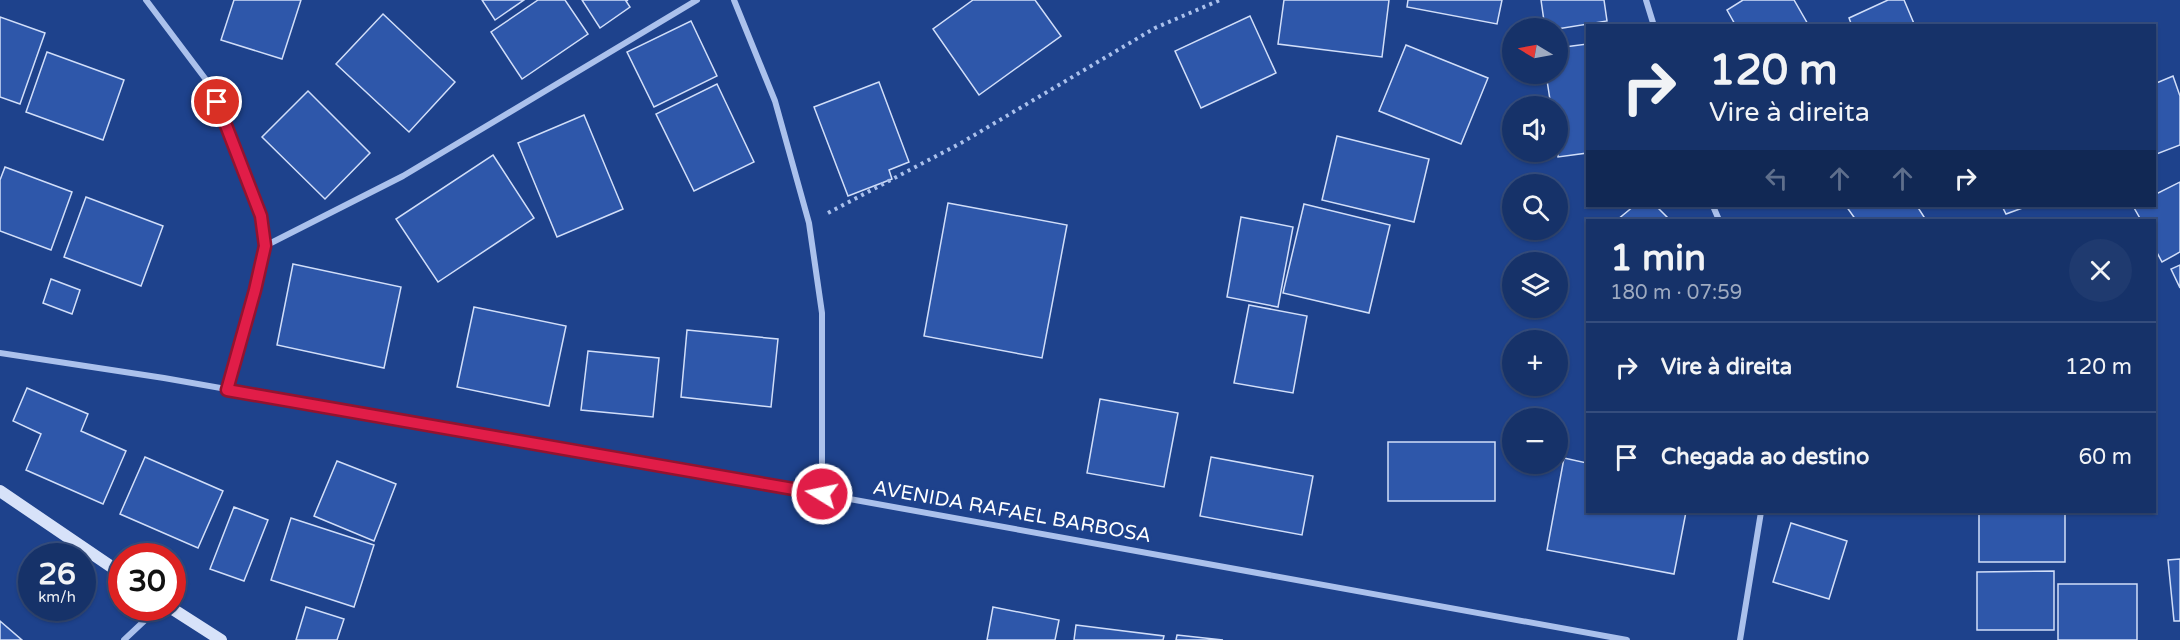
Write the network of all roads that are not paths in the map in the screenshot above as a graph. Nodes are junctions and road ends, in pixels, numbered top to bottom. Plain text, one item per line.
1 (146, 0) edge
2 (697, 0) edge
3 (734, 0) edge
4 (1646, 0) edge
5 (1653, 24) edge
6 (265, 246) junction
7 (0, 352) edge
8 (227, 390) junction
9 (0, 491) edge
10 (822, 494) junction
11 (1761, 513) edge
12 (108, 564) edge
13 (186, 618) edge
14 (144, 621) edge
15 (124, 640) edge
16 (221, 640) edge
17 (1627, 640) edge
18 (1740, 640) edge

1 - 6 street
2 - 6 street
3 - 10 street
4 - 5 street
6 - 8 street
7 - 8 street, AVENIDA RAFAEL BARBOSA
8 - 10 street, AVENIDA RAFAEL BARBOSA
9 - 12 main road
10 - 17 street, AVENIDA RAFAEL BARBOSA
11 - 18 street
13 - 16 main road
14 - 15 street

